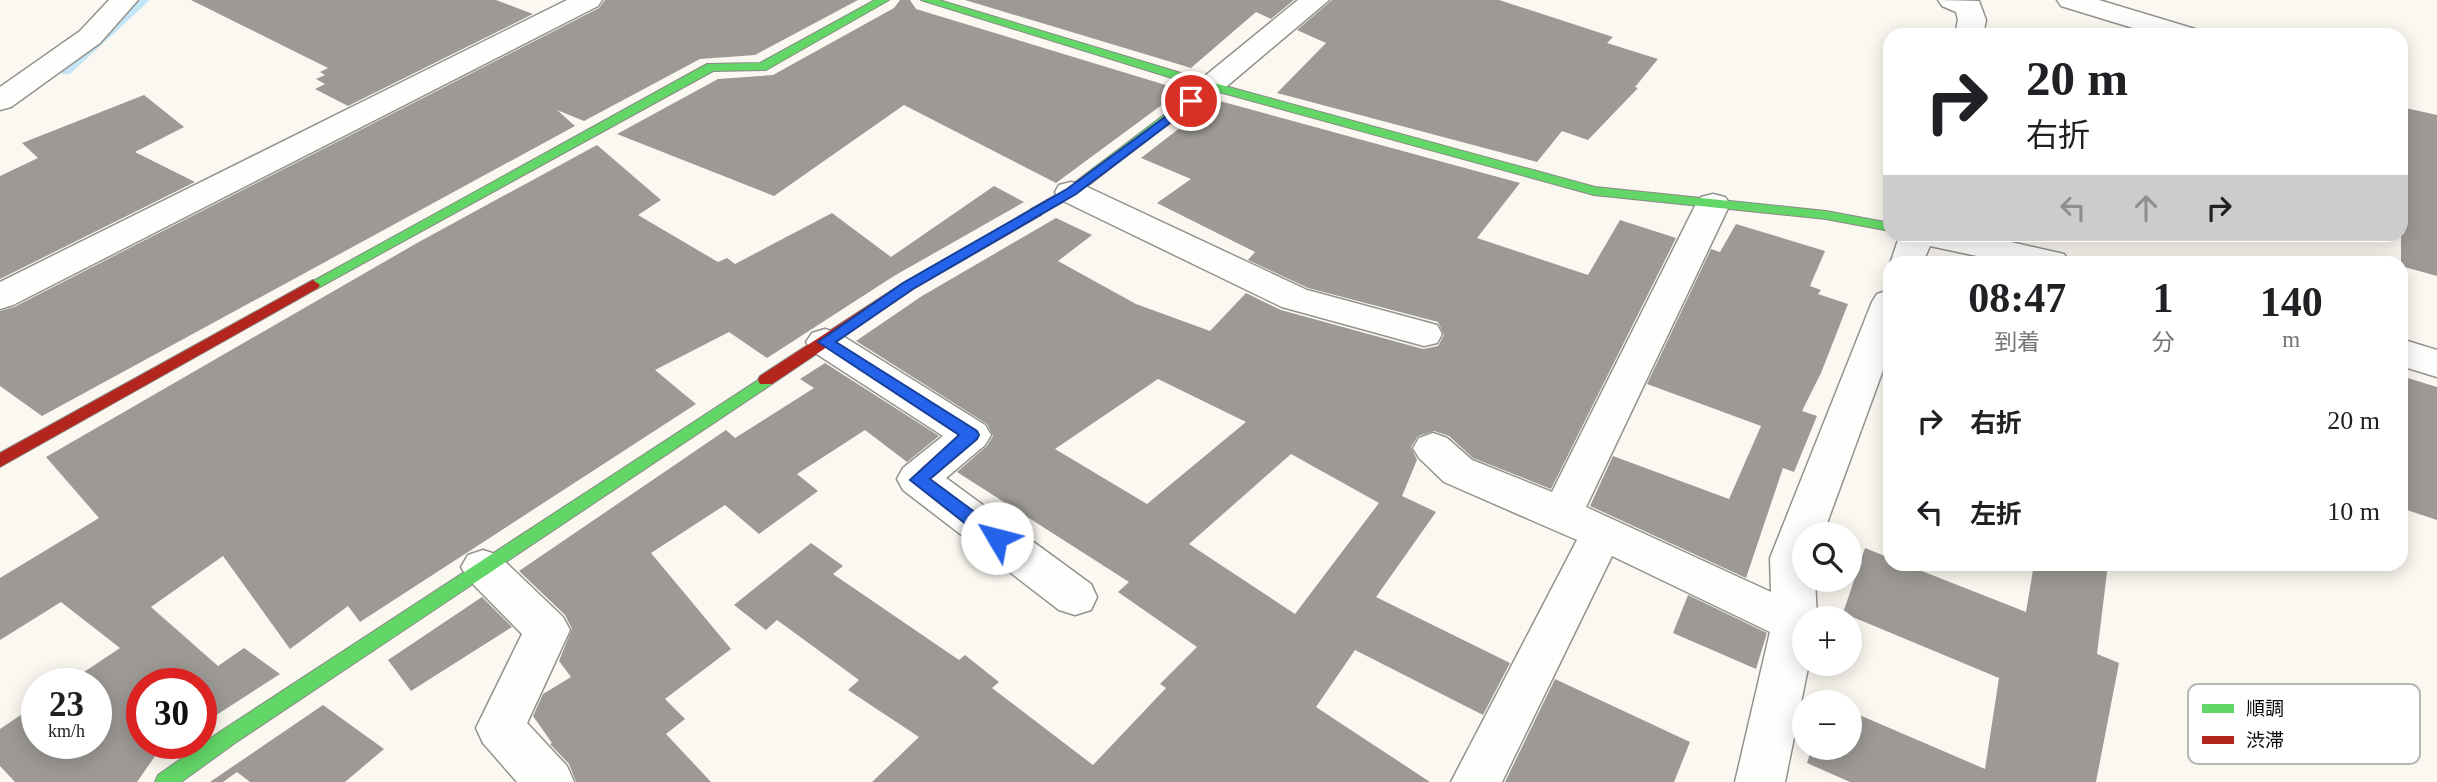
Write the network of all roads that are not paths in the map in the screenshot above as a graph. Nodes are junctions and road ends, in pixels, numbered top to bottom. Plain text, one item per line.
1 (124, 0) edge
2 (588, 0) edge
3 (883, 0) edge
4 (1315, 0) edge
5 (1952, 0) edge
6 (2071, 0) edge
7 (948, 2) edge
8 (1970, 28) edge
9 (2162, 28) edge
10 (1210, 86) junction
11 (0, 102) edge
12 (1072, 191) junction
13 (1713, 204) junction
14 (1883, 227) edge
15 (1961, 242) edge
16 (2025, 256) edge
17 (0, 297) edge
18 (1883, 320) edge
19 (1424, 334) dead end
20 (825, 342) junction
21 (2408, 354) edge
22 (2437, 364) edge
23 (1433, 448) dead end
24 (0, 461) edge
25 (1582, 524) junction
26 (483, 567) junction
27 (1075, 597) dead end
28 (1794, 606) edge
29 (1792, 622) edge
30 (1792, 637) edge
31 (165, 782) edge
32 (549, 782) edge
33 (1476, 782) edge
34 (1760, 782) edge

1 - 11 street
2 - 17 street
3 - 24 street
4 - 10 street
5 - 8 street
6 - 9 street
7 - 10 street
10 - 12 street
10 - 13 street
12 - 19 street
12 - 20 street
13 - 14 street
13 - 25 street
15 - 16 street
18 - 28 street
20 - 26 street
20 - 27 street
21 - 22 street
23 - 25 street
25 - 29 street
25 - 33 street
26 - 31 street
26 - 32 street
30 - 34 street

